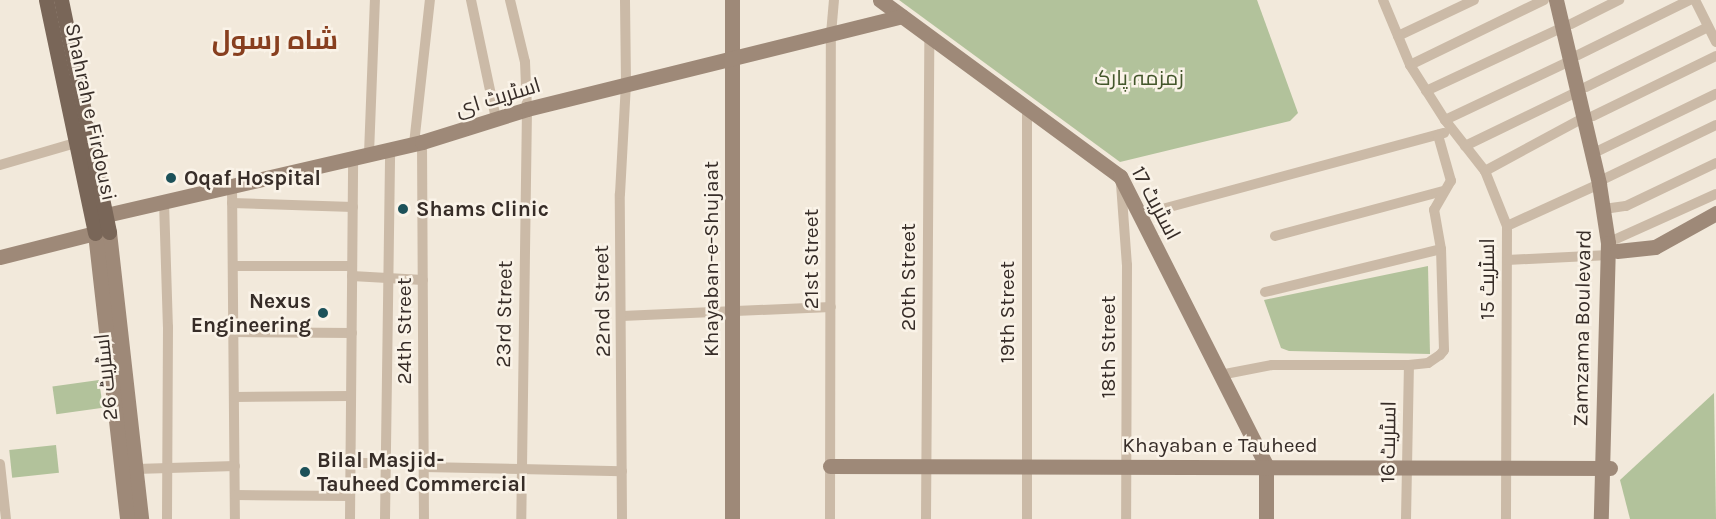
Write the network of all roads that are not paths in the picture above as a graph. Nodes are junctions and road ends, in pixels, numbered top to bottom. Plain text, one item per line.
1 (46, 0) edge
2 (61, 0) edge
3 (375, 0) edge
4 (430, 0) edge
5 (471, 0) edge
6 (510, 0) edge
7 (625, 0) edge
8 (722, 0) edge
9 (732, 0) edge
10 (834, 0) edge
11 (880, 0) edge
12 (1474, 0) edge
13 (1544, 0) edge
14 (1556, 0) edge
15 (1566, 0) edge
16 (1619, 0) edge
17 (1693, 0) edge
18 (1387, 2) edge
19 (902, 16) junction
20 (1567, 25) junction
21 (1708, 27) junction
22 (831, 34) junction
23 (929, 35) junction
24 (1398, 36) junction
25 (1716, 42) edge
26 (1716, 56) edge
27 (727, 57) junction
28 (1575, 58) junction
29 (1410, 65) junction
30 (626, 83) junction
31 (1582, 89) junction
32 (1426, 91) junction
33 (1716, 94) edge
34 (1027, 106) junction
35 (527, 109) junction
36 (1589, 117) junction
37 (496, 119) junction
38 (1445, 120) junction
39 (1716, 124) edge
40 (1452, 131) junction
41 (1438, 135) junction
42 (75, 143) junction
43 (418, 143) junction
44 (1465, 146) junction
45 (390, 150) junction
46 (1600, 150) junction
47 (369, 154) junction
48 (353, 158) junction
49 (1716, 163) edge
50 (0, 165) edge
51 (1485, 171) junction
52 (1120, 176) junction
53 (1603, 181) junction
54 (232, 186) junction
55 (1443, 191) junction
56 (1716, 194) edge
57 (164, 202) junction
58 (232, 203) junction
59 (353, 207) junction
60 (1611, 208) junction
61 (1716, 213) edge
62 (106, 215) junction
63 (1140, 215) junction
64 (1507, 226) junction
65 (102, 233) junction
66 (1275, 236) dead end
67 (1614, 248) junction
68 (1441, 249) junction
69 (0, 257) edge
70 (1507, 261) junction
71 (233, 266) junction
72 (352, 271) junction
73 (388, 279) junction
74 (423, 280) junction
75 (1265, 292) dead end
76 (831, 307) junction
77 (728, 310) junction
78 (622, 315) junction
79 (233, 332) junction
80 (352, 333) junction
81 (1409, 365) junction
82 (1220, 375) junction
83 (351, 396) junction
84 (234, 397) junction
85 (351, 463) junction
86 (386, 463) junction
87 (0, 464) edge
88 (424, 465) junction
89 (927, 465) junction
90 (1027, 465) junction
91 (1266, 465) junction
92 (235, 466) junction
93 (830, 466) junction
94 (1127, 466) junction
95 (1407, 467) junction
96 (167, 468) junction
97 (1506, 468) junction
98 (1606, 468) junction
99 (136, 469) junction
100 (521, 469) junction
101 (622, 471) junction
102 (235, 495) junction
103 (350, 496) junction
104 (6, 519) edge
105 (128, 519) edge
106 (141, 519) edge
107 (167, 519) edge
108 (235, 519) edge
109 (350, 519) edge
110 (385, 519) edge
111 (424, 519) edge
112 (521, 519) edge
113 (622, 519) edge
114 (723, 519) edge
115 (732, 519) edge
116 (830, 519) edge
117 (926, 519) edge
118 (1027, 519) edge
119 (1126, 519) edge
120 (1266, 519) edge
121 (1406, 519) edge
122 (1506, 519) edge
123 (1601, 519) edge
124 (1610, 519) edge

1 - 42 main road, Shahrah e Firdousi
2 - 62 main road
3 - 47 street
4 - 43 street, 24th Street
5 - 37 street
6 - 35 street, 23rd Street
7 - 30 street, 22nd Street
8 - 27 street, Khayaban-e-Shujaat
9 - 27 street, Khayaban-e-Shujaat
10 - 22 street, 21st Street
11 - 19 street, اسٹریٹ 17
12 - 24 street
13 - 29 street
14 - 20 street, Zamzama Boulevard
15 - 20 street, Zamzama Boulevard
16 - 20 street
17 - 21 street
17 - 28 street
18 - 24 street, اسٹریٹ 15
19 - 22 street, اسٹریٹ ای
19 - 23 street, اسٹریٹ 17
20 - 28 street, Zamzama Boulevard
20 - 32 street
21 - 25 street
21 - 31 street
22 - 27 street, اسٹریٹ ای
22 - 76 street, 21st Street
23 - 34 street, اسٹریٹ 17
23 - 89 street, 20th Street
24 - 29 street, اسٹریٹ 15
26 - 36 street
27 - 30 street, اسٹریٹ ای
27 - 77 street, Khayaban-e-Shujaat
28 - 31 street, Zamzama Boulevard
28 - 38 street
29 - 32 street, اسٹریٹ 15
30 - 35 street, اسٹریٹ ای
30 - 78 street, 22nd Street
31 - 36 street, Zamzama Boulevard
31 - 44 street
32 - 38 street, اسٹریٹ 15
33 - 46 street
34 - 52 street, اسٹریٹ 17
34 - 90 street, 19th Street
35 - 37 street, اسٹریٹ ای
35 - 100 street, 23rd Street
36 - 46 street, Zamzama Boulevard
36 - 51 street
36 - 53 street, Zamzama Boulevard
37 - 43 street, اسٹریٹ ای
38 - 40 street, اسٹریٹ 15
39 - 53 street
40 - 41 street
40 - 44 street, اسٹریٹ 15
41 - 55 street
41 - 63 street
42 - 50 street
42 - 65 main road, Shahrah e Firdousi
43 - 45 street, اسٹریٹ ای
43 - 74 street, 24th Street
44 - 51 street, اسٹریٹ 15
45 - 47 street, اسٹریٹ ای
45 - 73 street
46 - 53 street, Zamzama Boulevard
47 - 48 street, اسٹریٹ ای
48 - 54 street, اسٹریٹ ای
48 - 59 street
49 - 60 street
51 - 64 street, اسٹریٹ 15
52 - 63 street, اسٹریٹ 17
52 - 94 street, 18th Street
53 - 60 street, Zamzama Boulevard
53 - 64 street
53 - 67 street, Zamzama Boulevard
54 - 57 street, اسٹریٹ ای
54 - 58 street
55 - 66 street
55 - 68 street
56 - 67 street
57 - 62 street, اسٹریٹ ای
57 - 96 street
58 - 59 street
58 - 71 street
59 - 72 street
60 - 67 street, Zamzama Boulevard
61 - 67 street
62 - 65 main road
63 - 82 street, اسٹریٹ 17
64 - 70 street, اسٹریٹ 15
65 - 69 street
65 - 99 street, اسٹریٹ 26
65 - 105 street, اسٹریٹ 26
67 - 70 street
67 - 98 street, Zamzama Boulevard
68 - 75 street
68 - 81 street
70 - 97 street, اسٹریٹ 15
71 - 72 street
71 - 79 street
72 - 73 street
72 - 80 street
73 - 74 street
73 - 86 street
74 - 88 street, 24th Street
76 - 77 street
76 - 93 street, 21st Street
77 - 78 street
77 - 114 street, Khayaban-e-Shujaat
77 - 115 street, Khayaban-e-Shujaat
78 - 101 street, 22nd Street
79 - 80 street
79 - 84 street
80 - 83 street
81 - 82 street
81 - 95 street, اسٹریٹ 16
82 - 91 street, اسٹریٹ 17
83 - 84 street
83 - 85 street
84 - 92 street
85 - 86 street
85 - 103 street
86 - 88 street
86 - 110 street
87 - 104 street
88 - 100 street
88 - 111 street, 24th Street
89 - 90 street, Khayaban e Tauheed
89 - 93 street, Khayaban e Tauheed
89 - 117 street, 20th Street
90 - 94 street, Khayaban e Tauheed
90 - 118 street, 19th Street
91 - 94 street, Khayaban e Tauheed
91 - 95 street, Khayaban e Tauheed
91 - 120 street, اسٹریٹ 17
92 - 96 street
92 - 102 street
93 - 116 street, 21st Street
94 - 119 street, 18th Street
95 - 97 street, Khayaban e Tauheed
95 - 121 street, اسٹریٹ 16
96 - 99 street
96 - 107 street
97 - 98 street, Khayaban e Tauheed
97 - 122 street, اسٹریٹ 15
98 - 123 street, Zamzama Boulevard
98 - 124 street, Zamzama Boulevard
99 - 106 street, اسٹریٹ 26
100 - 101 street
100 - 112 street, 23rd Street
101 - 113 street, 22nd Street
102 - 103 street
102 - 108 street
103 - 109 street

